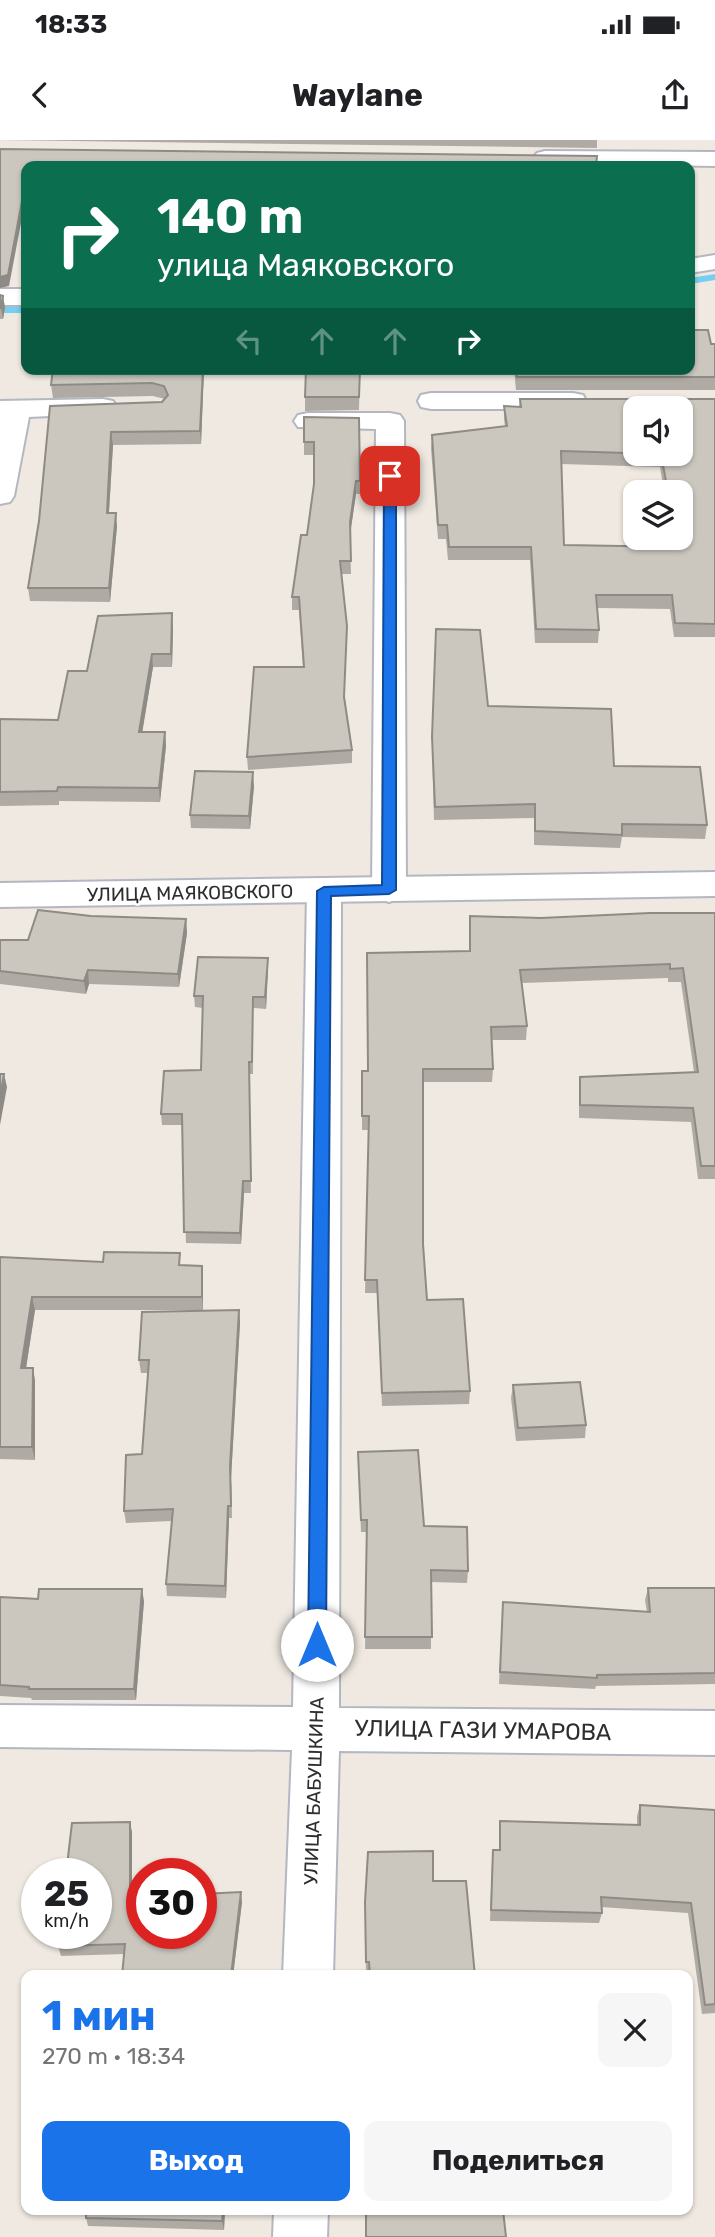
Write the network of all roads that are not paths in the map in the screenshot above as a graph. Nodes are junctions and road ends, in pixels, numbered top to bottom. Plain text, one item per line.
1 (516, 158) edge
2 (715, 159) edge
3 (608, 161) edge
4 (692, 161) edge
5 (715, 262) edge
6 (695, 265) edge
7 (0, 297) edge
8 (21, 297) edge
9 (431, 401) dead end
10 (593, 401) edge
11 (125, 407) edge
12 (9, 408) edge
13 (307, 421) edge
14 (0, 496) edge
15 (715, 884) edge
16 (389, 890) junction
17 (324, 891) junction
18 (0, 895) edge
19 (0, 1726) edge
20 (316, 1729) junction
21 (715, 1733) edge
22 (308, 1970) edge
23 (301, 2215) edge
24 (300, 2237) edge

1 - 3 street
2 - 4 street
5 - 6 street
7 - 8 street
9 - 10 street
11 - 12 street
12 - 14 street
13 - 16 street
15 - 16 street, УЛИЦА МАЯКОВСКОГО
16 - 17 street, УЛИЦА МАЯКОВСКОГО
17 - 18 street, УЛИЦА МАЯКОВСКОГО
17 - 20 street, УЛИЦА БАБУШКИНА
19 - 20 street, УЛИЦА ГАЗИ УМАРОВА
20 - 21 street, УЛИЦА ГАЗИ УМАРОВА
20 - 22 street, УЛИЦА БАБУШКИНА
23 - 24 street

